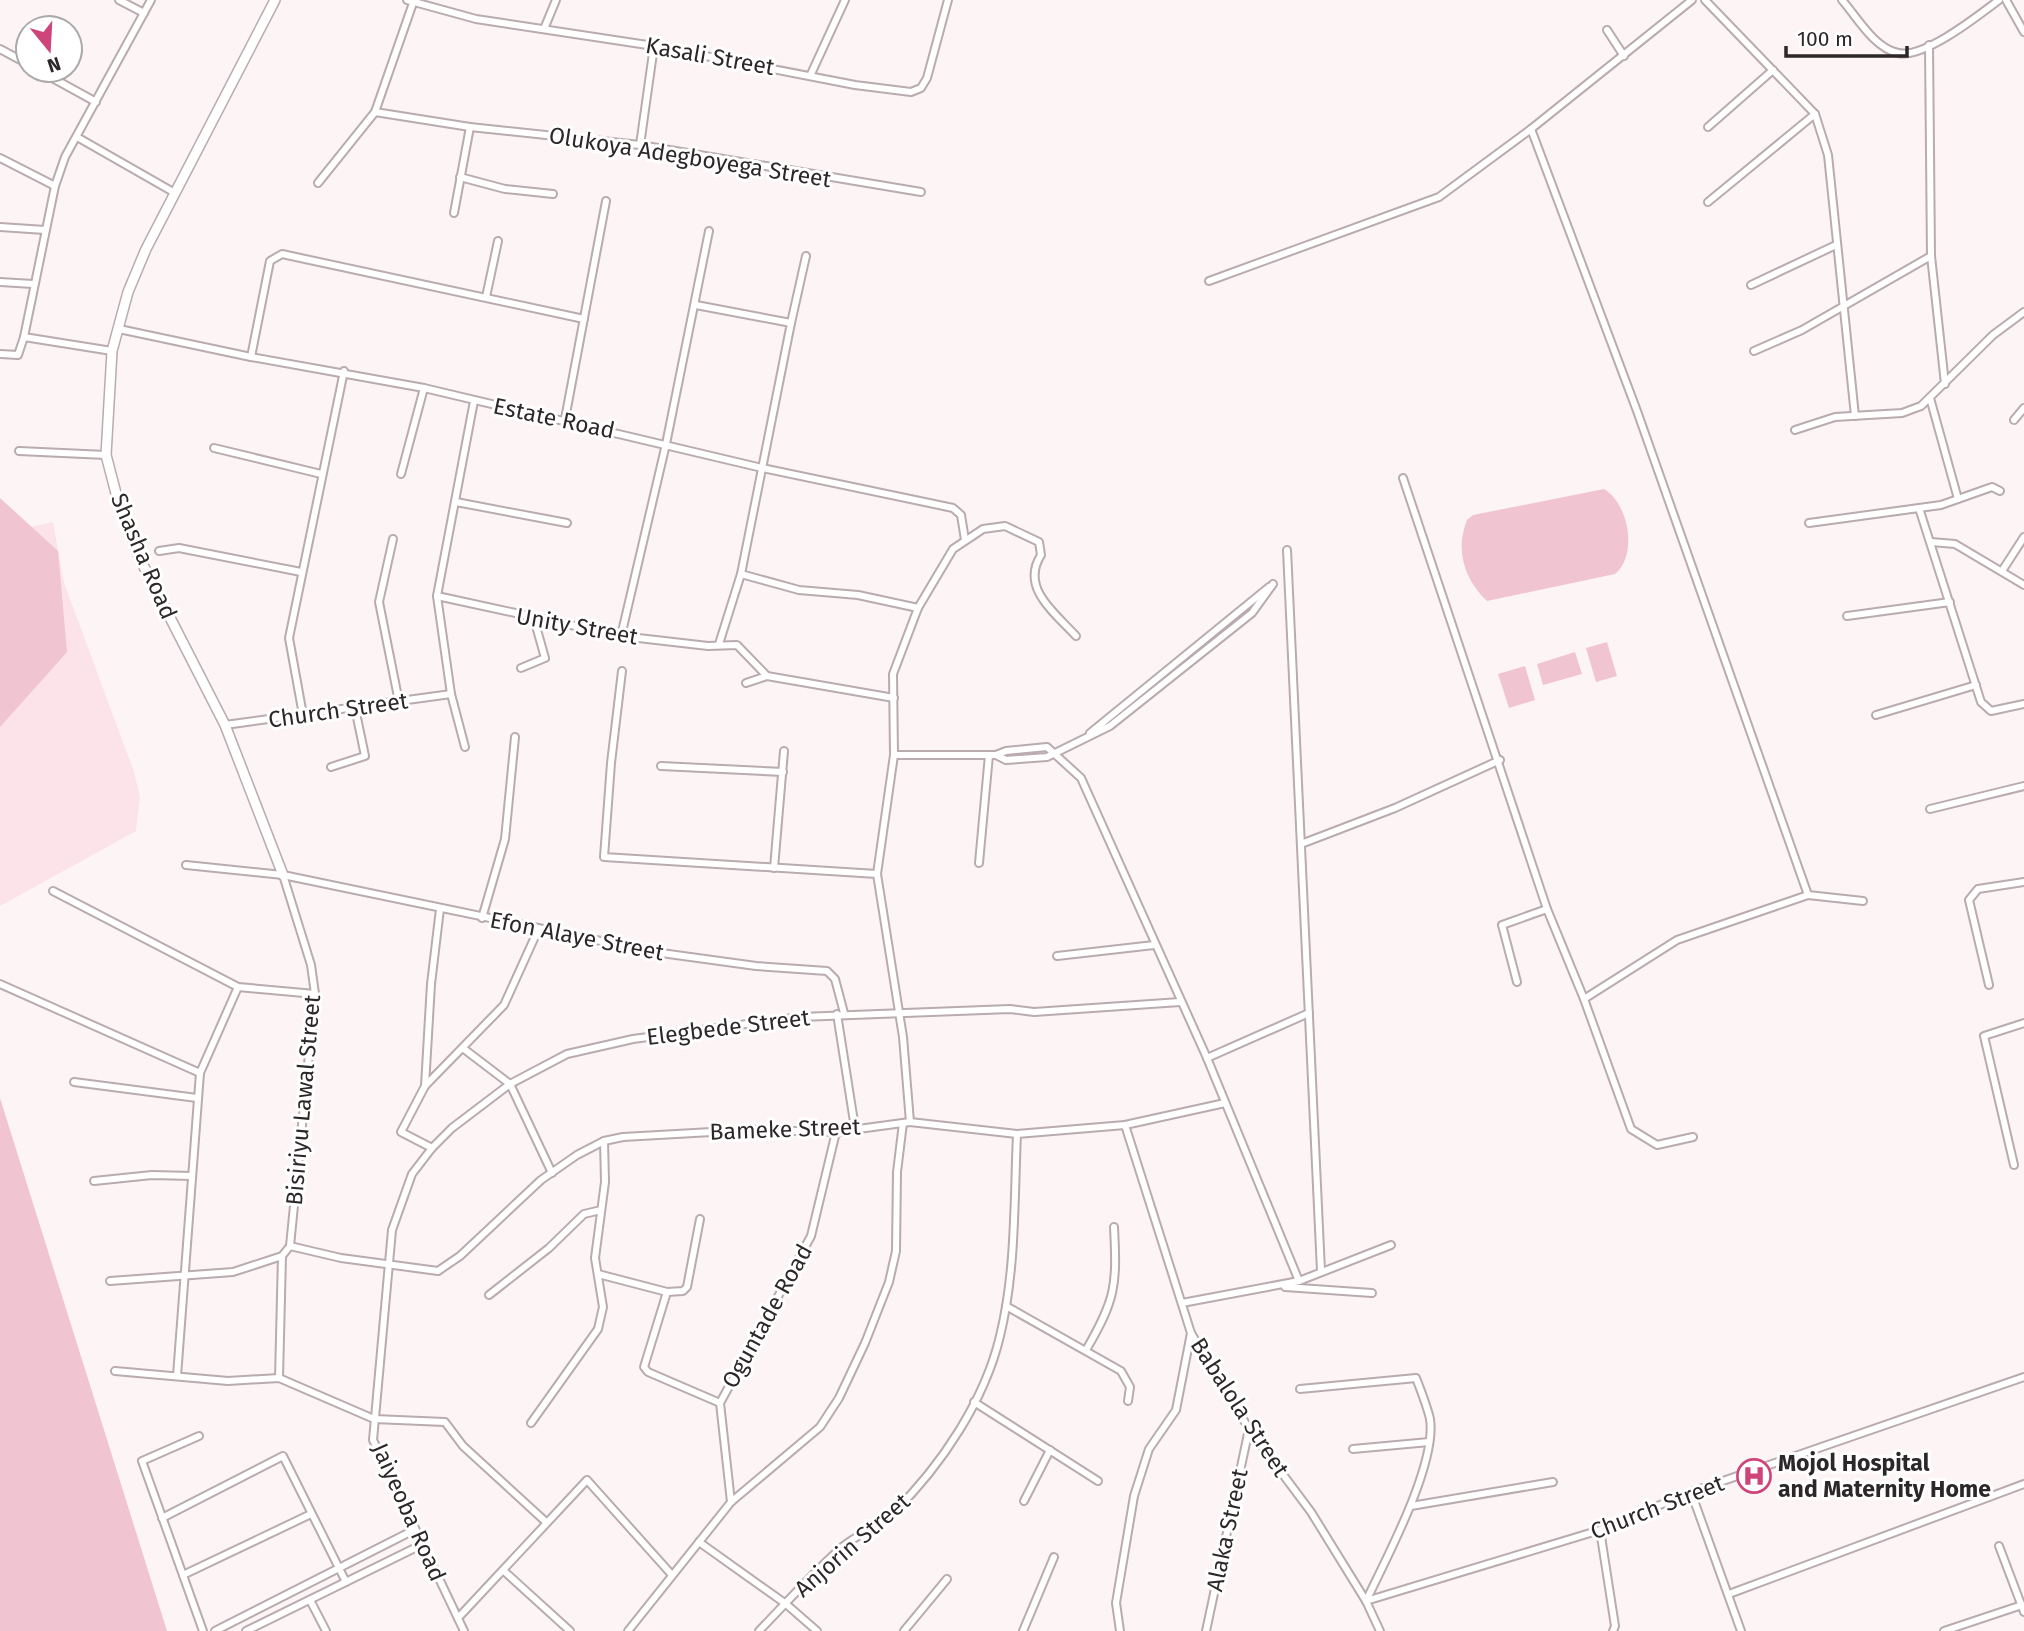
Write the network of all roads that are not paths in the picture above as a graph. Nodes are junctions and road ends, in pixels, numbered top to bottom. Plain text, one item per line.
1 (119, 0) edge
2 (151, 0) edge
3 (275, 0) edge
4 (555, 0) edge
5 (845, 0) edge
6 (948, 0) edge
7 (1692, 0) edge
8 (1705, 0) edge
9 (1999, 0) edge
10 (2006, 0) edge
11 (1845, 1) edge
12 (410, 2) edge
13 (144, 13) junction
14 (544, 29) junction
15 (1607, 30) dead end
16 (2024, 32) edge
17 (1929, 45) junction
18 (654, 46) junction
19 (1624, 56) junction
20 (1773, 70) junction
21 (811, 74) junction
22 (63, 84) edge
23 (96, 102) junction
24 (375, 112) junction
25 (1815, 114) junction
26 (470, 127) junction
27 (1708, 127) dead end
28 (1531, 130) junction
29 (77, 137) junction
30 (640, 145) junction
31 (0, 158) edge
32 (460, 177) junction
33 (318, 183) dead end
34 (55, 186) junction
35 (921, 192) dead end
36 (175, 193) junction
37 (553, 194) dead end
38 (606, 201) dead end
39 (1708, 202) dead end
40 (454, 213) dead end
41 (0, 227) edge
42 (45, 230) junction
43 (709, 231) dead end
44 (498, 241) dead end
45 (1836, 245) junction
46 (806, 256) dead end
47 (1931, 256) junction
48 (1209, 281) dead end
49 (0, 282) edge
50 (33, 284) junction
51 (1751, 285) dead end
52 (486, 297) junction
53 (1845, 303) junction
54 (696, 304) junction
55 (2024, 312) edge
56 (584, 319) junction
57 (791, 323) junction
58 (119, 329) junction
59 (24, 337) junction
60 (113, 351) junction
61 (1754, 352) dead end
62 (0, 354) edge
63 (251, 357) junction
64 (344, 371) junction
65 (1945, 384) junction
66 (424, 388) junction
67 (1930, 398) junction
68 (474, 401) junction
69 (2024, 408) edge
70 (1855, 416) junction
71 (565, 419) junction
72 (2014, 421) dead end
73 (1795, 430) dead end
74 (666, 444) junction
75 (214, 448) dead end
76 (19, 450) dead end
77 (106, 455) junction
78 (762, 468) junction
79 (321, 474) junction
80 (401, 474) dead end
81 (1403, 478) dead end
82 (2000, 491) dead end
83 (1958, 499) junction
84 (456, 502) junction
85 (1919, 508) junction
86 (567, 523) dead end
87 (1809, 523) dead end
88 (2024, 537) edge
89 (393, 539) dead end
90 (965, 540) junction
91 (1931, 542) junction
92 (1287, 550) dead end
93 (159, 551) dead end
94 (2003, 571) junction
95 (301, 572) junction
96 (741, 574) junction
97 (2024, 585) edge
98 (437, 596) junction
99 (1950, 602) junction
100 (918, 608) junction
101 (1847, 616) dead end
102 (534, 620) junction
103 (621, 636) junction
104 (1076, 636) dead end
105 (719, 644) junction
106 (521, 668) dead end
107 (622, 671) dead end
108 (767, 676) junction
109 (746, 683) dead end
110 (1976, 685) junction
111 (451, 694) junction
112 (894, 698) junction
113 (399, 702) junction
114 (2024, 704) edge
115 (355, 708) junction
116 (303, 715) junction
117 (1876, 715) dead end
118 (225, 725) junction
119 (515, 737) dead end
120 (1086, 737) junction
121 (464, 747) dead end
122 (784, 751) dead end
123 (1053, 753) junction
124 (894, 755) junction
125 (993, 755) junction
126 (1500, 760) junction
127 (661, 766) dead end
128 (331, 767) dead end
129 (783, 772) junction
130 (2024, 786) edge
131 (1930, 809) dead end
132 (1301, 844) junction
133 (979, 863) dead end
134 (186, 864) dead end
135 (774, 868) junction
136 (877, 874) junction
137 (283, 875) junction
138 (2024, 883) edge
139 (53, 891) dead end
140 (1808, 895) junction
141 (1863, 901) dead end
142 (440, 909) junction
143 (1547, 909) junction
144 (482, 918) junction
145 (538, 930) junction
146 (1154, 945) junction
147 (1057, 956) dead end
148 (1517, 982) dead end
149 (0, 984) edge
150 (1989, 985) dead end
151 (239, 987) junction
152 (315, 994) junction
153 (1584, 999) junction
154 (1180, 1002) junction
155 (840, 1013) junction
156 (1309, 1013) junction
157 (900, 1014) junction
158 (2024, 1023) edge
159 (464, 1049) junction
160 (1207, 1058) junction
161 (200, 1073) junction
162 (74, 1082) dead end
163 (510, 1084) junction
164 (425, 1086) junction
165 (197, 1098) junction
166 (1225, 1103) junction
167 (907, 1122) junction
168 (1125, 1125) junction
169 (855, 1128) junction
170 (835, 1132) junction
171 (1017, 1134) junction
172 (1693, 1137) dead end
173 (604, 1142) junction
174 (432, 1148) junction
175 (2014, 1165) dead end
176 (552, 1172) junction
177 (192, 1176) junction
178 (94, 1181) dead end
179 (601, 1210) junction
180 (700, 1219) dead end
181 (1114, 1227) dead end
182 (1391, 1244) dead end
183 (290, 1246) junction
184 (282, 1256) junction
185 (388, 1263) junction
186 (1321, 1272) junction
187 (597, 1274) junction
188 (183, 1275) junction
189 (110, 1281) dead end
190 (1299, 1281) junction
191 (1279, 1286) junction
192 (667, 1292) junction
193 (1372, 1293) dead end
194 (489, 1295) dead end
195 (1182, 1303) junction
196 (1006, 1306) junction
197 (1191, 1334) junction
198 (1086, 1350) junction
199 (115, 1371) dead end
200 (177, 1376) junction
201 (2024, 1377) edge
202 (279, 1378) junction
203 (1300, 1389) dead end
204 (1128, 1401) dead end
205 (974, 1402) junction
206 (720, 1403) junction
207 (374, 1419) junction
208 (531, 1423) dead end
209 (1249, 1429) junction
210 (199, 1436) dead end
211 (1429, 1442) junction
212 (1353, 1449) dead end
213 (1050, 1450) junction
214 (1098, 1481) dead end
215 (1553, 1482) dead end
216 (2024, 1484) edge
217 (1691, 1492) junction
218 (1024, 1501) dead end
219 (731, 1502) junction
220 (1411, 1506) junction
221 (311, 1514) junction
222 (162, 1518) junction
223 (546, 1522) junction
224 (414, 1530) junction
225 (1600, 1530) junction
226 (699, 1542) junction
227 (421, 1545) junction
228 (1999, 1546) dead end
229 (1054, 1557) dead end
230 (337, 1569) junction
231 (504, 1571) junction
232 (672, 1574) junction
233 (183, 1575) junction
234 (947, 1579) dead end
235 (346, 1582) junction
236 (1729, 1594) junction
237 (310, 1600) junction
238 (274, 1601) junction
239 (1366, 1601) junction
240 (786, 1604) junction
241 (2023, 1609) edge
242 (281, 1614) junction
243 (458, 1618) junction
244 (203, 1631) edge
245 (215, 1631) edge
246 (246, 1631) edge
247 (326, 1631) edge
248 (464, 1631) edge
249 (570, 1631) edge
250 (628, 1631) edge
251 (759, 1631) edge
252 (817, 1631) edge
253 (904, 1631) edge
254 (1023, 1631) edge
255 (1120, 1631) edge
256 (1206, 1631) edge
257 (1380, 1631) edge
258 (1613, 1631) edge
259 (1741, 1631) edge
260 (1944, 1631) edge

1 - 13 street
2 - 13 street
3 - 36 street, Shasha Road
4 - 14 street
5 - 21 street
6 - 21 street, Kasali Street
7 - 19 street
8 - 20 street
9 - 17 street
10 - 16 street
11 - 17 street
12 - 14 street, Kasali Street
12 - 24 street
13 - 23 street
14 - 18 street, Kasali Street
15 - 19 street
17 - 47 street
18 - 21 street, Kasali Street
18 - 30 street
19 - 28 street
20 - 25 street
20 - 27 street
22 - 23 street
23 - 29 street
24 - 26 street, Olukoya Adegboyega Street
24 - 33 street
25 - 39 street
25 - 45 street
26 - 30 street, Olukoya Adegboyega Street
26 - 32 street
28 - 48 street
28 - 140 street
29 - 34 street
29 - 36 street
30 - 35 street, Olukoya Adegboyega Street
31 - 34 street
32 - 37 street
32 - 40 street
34 - 42 street
36 - 58 street, Shasha Road
38 - 56 street
41 - 42 street
42 - 50 street
43 - 54 street
44 - 52 street
45 - 51 street
45 - 53 street
46 - 57 street
47 - 53 street
47 - 65 street
49 - 50 street
50 - 59 street
52 - 56 street
52 - 63 street
53 - 61 street
53 - 70 street
54 - 57 street
54 - 74 street
55 - 65 street
56 - 71 street
57 - 78 street
58 - 60 street, Shasha Road
58 - 63 street, Estate Road
59 - 60 street
59 - 62 street
60 - 77 street, Shasha Road
63 - 64 street, Estate Road
64 - 66 street, Estate Road
64 - 79 street
65 - 67 street
66 - 68 street, Estate Road
66 - 80 street
67 - 70 street
67 - 83 street
68 - 71 street, Estate Road
68 - 84 street
69 - 72 street
70 - 73 street
71 - 74 street, Estate Road
74 - 78 street, Estate Road
74 - 103 street
75 - 79 street
76 - 77 street
77 - 118 street, Shasha Road
78 - 90 street, Estate Road
78 - 96 street
79 - 95 street
81 - 126 street
82 - 83 street
83 - 85 street
84 - 86 street
84 - 98 street
85 - 87 street
85 - 91 street
88 - 94 street
89 - 113 street
90 - 100 street
90 - 104 street
91 - 94 street
91 - 99 street
92 - 132 street
93 - 95 street
94 - 97 street
95 - 116 street
96 - 100 street
96 - 105 street
98 - 102 street, Unity Street
98 - 111 street
99 - 101 street
99 - 110 street
100 - 112 street
102 - 103 street, Unity Street
102 - 106 street
103 - 105 street, Unity Street
105 - 108 street
107 - 135 street
108 - 109 street
108 - 112 street
110 - 114 street
110 - 117 street
111 - 113 street, Church Street
111 - 121 street
112 - 124 street
113 - 115 street, Church Street
115 - 116 street, Church Street
115 - 128 street
116 - 118 street, Church Street
118 - 137 street, Shasha Road
119 - 144 street
120 - 120 street
120 - 123 street
122 - 129 street
123 - 125 street
123 - 146 street
124 - 125 street
124 - 136 street
125 - 133 street
126 - 132 street
126 - 143 street
127 - 129 street
129 - 135 street
130 - 131 street
132 - 156 street
134 - 137 street, Efon Alaye Street
135 - 136 street
136 - 157 street
137 - 142 street, Efon Alaye Street
137 - 152 street, Bisiriyu Lawal Street
138 - 150 street
139 - 151 street
140 - 141 street
140 - 153 street
142 - 144 street, Efon Alaye Street
142 - 164 street
143 - 148 street
143 - 153 street
144 - 145 street, Efon Alaye Street
145 - 155 street, Efon Alaye Street
145 - 159 street
146 - 147 street
146 - 154 street
149 - 161 street
151 - 152 street
151 - 161 street
152 - 183 street, Bisiriyu Lawal Street
153 - 172 street
154 - 157 street, Elegbede Street
154 - 160 street
155 - 157 street, Elegbede Street
155 - 163 street, Elegbede Street
155 - 169 street
156 - 160 street
156 - 186 street
157 - 167 street
158 - 175 street
159 - 163 street
159 - 164 street
160 - 166 street
161 - 165 street
162 - 165 street
163 - 174 street, Elegbede Street
163 - 176 street
164 - 174 street
165 - 177 street
166 - 168 street, Bameke Street
166 - 190 street
167 - 169 street, Bameke Street
167 - 171 street, Bameke Street
167 - 219 street
168 - 171 street, Bameke Street
168 - 195 street, Babalola Street
169 - 170 street, Bameke Street
170 - 173 street, Bameke Street
170 - 206 street, Oguntade Road
171 - 196 street, Anjorin Street
173 - 176 street, Bameke Street
173 - 179 street
174 - 185 street, Elegbede Street
176 - 185 street, Bameke Street
177 - 178 street
177 - 188 street
179 - 187 street
179 - 194 street
180 - 192 street
181 - 198 street
182 - 186 street
183 - 184 street
183 - 185 street, Bameke Street
184 - 188 street
184 - 202 street
185 - 207 street, Jaiyeoba Road
186 - 190 street
187 - 192 street
187 - 208 street
188 - 189 street
188 - 200 street
190 - 191 street
191 - 193 street
191 - 195 street
192 - 206 street
195 - 197 street, Babalola Street
196 - 198 street
196 - 205 street, Anjorin Street
197 - 209 street, Babalola Street
197 - 255 street
198 - 204 street
199 - 200 street
200 - 202 street
201 - 217 street, Church Street
202 - 207 street
203 - 211 street
205 - 213 street
205 - 240 street, Anjorin Street
206 - 219 street, Oguntade Road
207 - 223 street
207 - 224 street, Jaiyeoba Road
209 - 239 street, Babalola Street
209 - 256 street, Alaka Street
210 - 222 street
211 - 212 street
211 - 220 street
213 - 214 street
213 - 218 street
215 - 220 street
216 - 236 street
217 - 225 street, Church Street
217 - 236 street
219 - 226 street
220 - 239 street
221 - 222 street
221 - 230 street
221 - 233 street
222 - 233 street
223 - 231 street
223 - 232 street
224 - 227 street, Jaiyeoba Road
224 - 230 street
225 - 239 street, Church Street
225 - 258 street
226 - 232 street
226 - 240 street
227 - 235 street
227 - 243 street, Jaiyeoba Road
228 - 241 street
229 - 254 street
230 - 235 street
230 - 238 street
231 - 243 street
231 - 249 street
232 - 250 street
233 - 244 street
234 - 253 street
235 - 237 street
236 - 259 street
237 - 242 street
237 - 247 street
238 - 242 street
238 - 245 street
239 - 257 street, Babalola Street
240 - 251 street, Anjorin Street
240 - 252 street
241 - 260 street
242 - 246 street
243 - 248 street, Jaiyeoba Road

